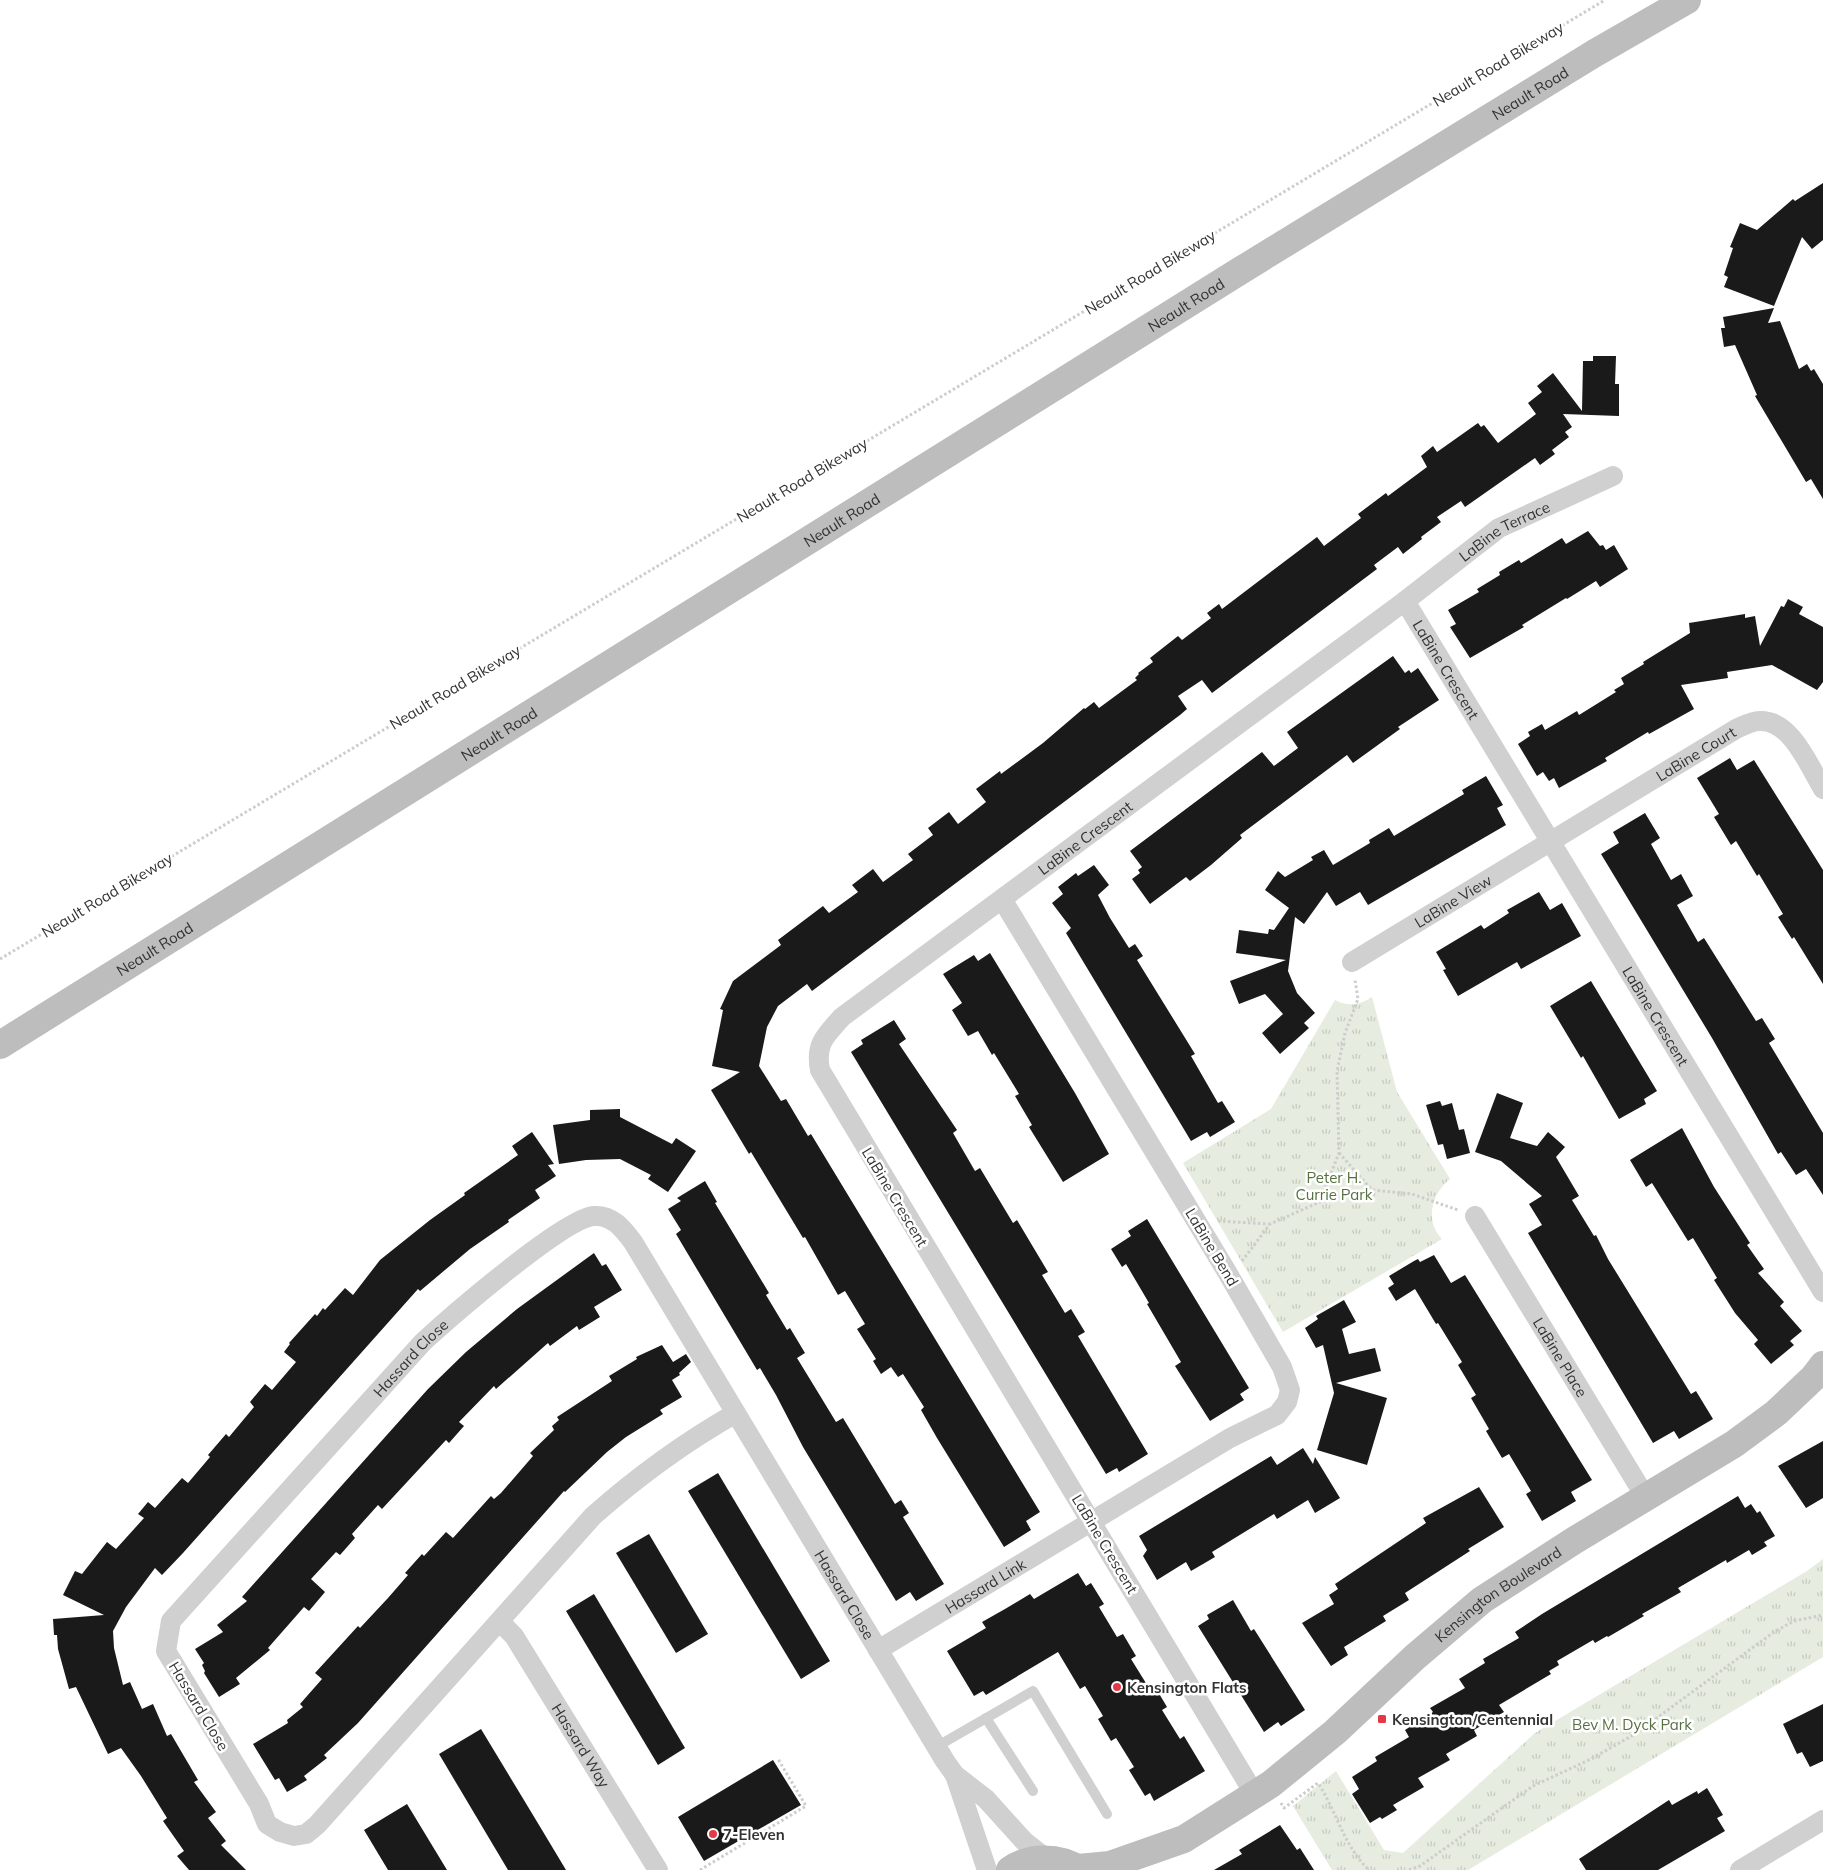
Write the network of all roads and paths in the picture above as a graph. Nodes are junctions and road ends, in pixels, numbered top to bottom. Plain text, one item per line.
1 (1605, 0) edge
2 (1686, 0) edge
3 (1612, 476) dead end
4 (1405, 601) junction
5 (1823, 789) edge
6 (1551, 840) junction
7 (1002, 899) junction
8 (0, 959) edge
9 (1352, 962) dead end
10 (1358, 999) dead end
11 (0, 1045) edge
12 (1340, 1153) junction
13 (1372, 1190) junction
14 (1436, 1201) dead end
15 (1320, 1202) junction
16 (1475, 1216) dead end
17 (1215, 1221) dead end
18 (1270, 1224) junction
19 (1241, 1264) dead end
20 (1823, 1292) edge
21 (1823, 1365) edge
22 (736, 1413) junction
23 (1646, 1498) junction
24 (1092, 1522) junction
25 (1823, 1615) edge
26 (500, 1622) junction
27 (878, 1650) junction
28 (986, 1718) junction
29 (936, 1747) junction
30 (778, 1759) dead end
31 (955, 1775) junction
32 (1033, 1790) dead end
33 (1254, 1795) junction
34 (1284, 1808) dead end
35 (1107, 1814) dead end
36 (1823, 1820) edge
37 (1184, 1838) junction
38 (1047, 1859) junction
39 (1419, 1868) edge
40 (1079, 1869) edge
41 (658, 1870) edge
42 (700, 1870) edge
43 (987, 1870) edge
44 (1010, 1870) edge
45 (1153, 1870) edge
46 (1369, 1870) edge
47 (1409, 1870) edge
48 (1740, 1870) edge

1 - 8 path, Neault Road Bikeway
2 - 11 main road, Neault Road
3 - 4 street, LaBine Terrace
4 - 6 street, LaBine Crescent
4 - 7 street, LaBine Crescent
5 - 6 street, LaBine Court
6 - 9 street, LaBine View
6 - 20 street, LaBine Crescent
7 - 24 street, LaBine Crescent
7 - 24 street, LaBine Bend
10 - 12 path
12 - 13 path
12 - 15 path
13 - 14 path
13 - 15 path
15 - 18 path
16 - 23 street, LaBine Place
17 - 18 path
18 - 19 path
21 - 23 main road, Kensington Boulevard
22 - 26 street, Hassard Close
22 - 26 street, Hassard Close
22 - 27 street, Hassard Close
23 - 33 main road, Kensington Boulevard
24 - 27 street, Hassard Link
24 - 33 street, LaBine Crescent
25 - 39 path
26 - 41 street, Hassard Way
27 - 29 street, Hassard Close
28 - 29 lane
28 - 32 lane
28 - 35 lane
29 - 31 street, Hassard Close
30 - 42 path
31 - 38 street, Hassard Close
31 - 43 street, Hassard Close
33 - 37 main road, Kensington Boulevard
34 - 46 path
36 - 48 street
37 - 40 main road, Kensington Boulevard
37 - 45 main road, Kensington Boulevard
38 - 40 main road
38 - 44 main road
39 - 47 path

